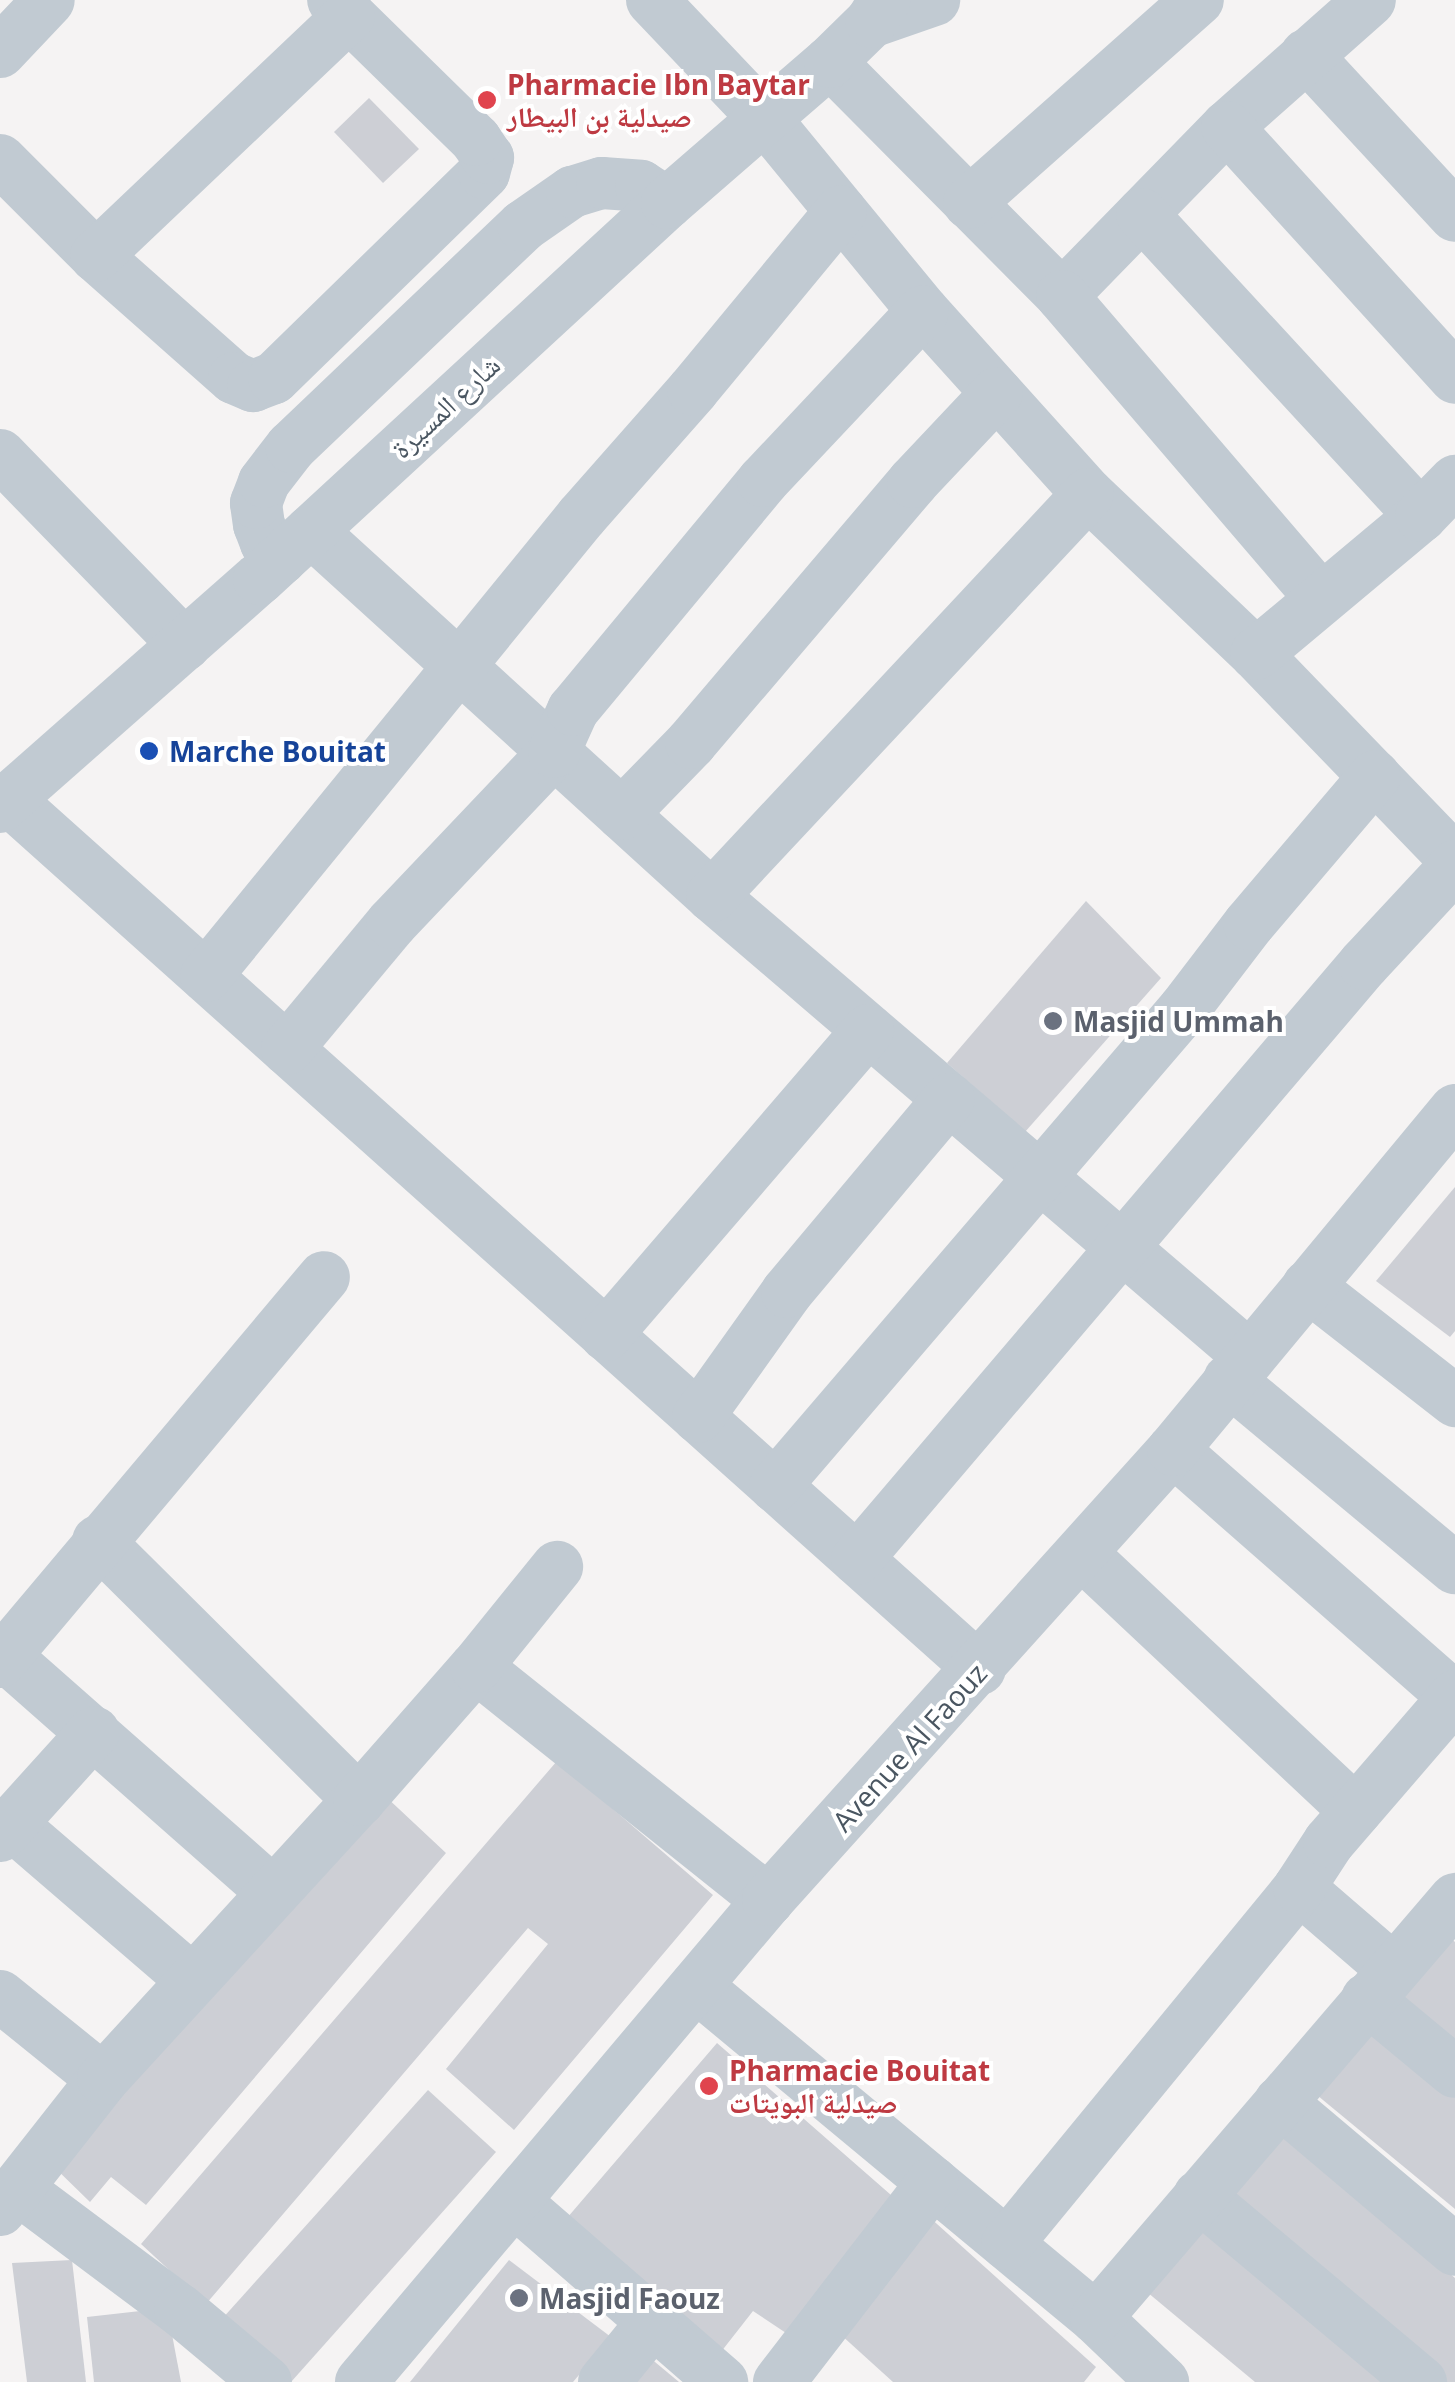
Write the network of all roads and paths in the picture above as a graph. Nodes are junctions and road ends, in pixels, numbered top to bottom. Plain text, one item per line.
1 (49, 0) edge
2 (652, 0) edge
3 (934, 0) edge
4 (1198, 0) edge
5 (1370, 0) edge
6 (341, 8) edge
7 (878, 11) edge
8 (0, 52) edge
9 (1306, 55) junction
10 (830, 62) junction
11 (766, 120) junction
12 (1227, 127) junction
13 (0, 160) edge
14 (667, 203) junction
15 (969, 203) junction
16 (841, 211) junction
17 (1142, 214) junction
18 (1455, 216) edge
19 (96, 256) junction
20 (1062, 296) junction
21 (924, 311) junction
22 (1455, 378) edge
23 (997, 393) junction
24 (0, 455) edge
25 (1088, 494) junction
26 (1438, 498) edge
27 (296, 545) junction
28 (1321, 598) junction
29 (185, 645) junction
30 (1256, 654) junction
31 (458, 669) junction
32 (554, 752) junction
33 (1374, 776) junction
34 (4, 804) edge
35 (622, 814) junction
36 (1455, 863) edge
37 (712, 896) junction
38 (206, 976) junction
39 (868, 1030) junction
40 (287, 1049) junction
41 (949, 1099) junction
42 (1455, 1110) edge
43 (1040, 1176) junction
44 (1124, 1249) junction
45 (324, 1277) dead end
46 (1308, 1286) junction
47 (606, 1334) junction
48 (1239, 1368) junction
49 (1455, 1401) edge
50 (698, 1417) junction
51 (1174, 1450) junction
52 (774, 1486) junction
53 (98, 1541) junction
54 (1082, 1554) junction
55 (857, 1560) junction
56 (557, 1567) dead end
57 (1455, 1568) edge
58 (3, 1659) edge
59 (476, 1667) junction
60 (980, 1669) junction
61 (1455, 1696) edge
62 (94, 1732) junction
63 (358, 1800) junction
64 (1356, 1811) junction
65 (6, 1830) edge
66 (1299, 1888) junction
67 (272, 1891) junction
68 (768, 1900) junction
69 (1451, 1911) edge
70 (191, 1979) junction
71 (1380, 1984) junction
72 (696, 1986) junction
73 (0, 1996) edge
74 (1455, 2072) edge
75 (104, 2079) junction
76 (1280, 2102) junction
77 (932, 2182) junction
78 (1199, 2196) junction
79 (9, 2199) edge
80 (514, 2201) junction
81 (1007, 2244) junction
82 (1455, 2250) edge
83 (1096, 2318) junction
84 (653, 2322) junction
85 (1137, 2374) edge
86 (266, 2382) edge
87 (361, 2382) edge
88 (604, 2382) edge
89 (722, 2382) edge
90 (779, 2382) edge
91 (1421, 2382) edge

1 - 8 street
2 - 11 street
3 - 7 street
4 - 15 street
5 - 9 street
6 - 19 street
6 - 19 street
7 - 10 street, شارع المسيرة
9 - 12 street
9 - 18 street
10 - 11 street, شارع المسيرة
10 - 15 street
11 - 14 street, شارع المسيرة
11 - 16 street
12 - 17 street
12 - 22 street
13 - 19 street
14 - 27 street, شارع المسيرة
14 - 27 street
15 - 20 street
16 - 21 street
16 - 31 street
17 - 20 street
17 - 26 street
20 - 28 street
21 - 23 street
21 - 32 street
23 - 25 street
23 - 35 street
24 - 29 street
25 - 30 street
25 - 37 street
26 - 28 street
27 - 29 street, شارع المسيرة
27 - 31 street
28 - 30 street
29 - 34 street, شارع المسيرة
30 - 33 street
31 - 32 street
31 - 38 street
32 - 35 street
32 - 40 street
33 - 36 street
33 - 43 street
34 - 38 street
35 - 37 street
36 - 44 street
37 - 39 street
38 - 40 street
39 - 41 street
39 - 47 street
40 - 47 street
41 - 43 street
41 - 50 street
42 - 46 street, Avenue Al Faouz
43 - 44 street
43 - 52 street
44 - 48 street
44 - 55 street
45 - 53 street
46 - 48 street, Avenue Al Faouz
46 - 49 street
47 - 50 street
48 - 51 street, Avenue Al Faouz
48 - 57 street
50 - 52 street
51 - 54 street, Avenue Al Faouz
51 - 61 street
52 - 55 street
53 - 58 street
53 - 63 street
54 - 60 street, Avenue Al Faouz
54 - 64 street
55 - 60 street
56 - 59 street
58 - 62 street
59 - 63 street
59 - 68 street
60 - 68 street, Avenue Al Faouz
61 - 64 street
62 - 65 street
62 - 67 street
63 - 67 street
64 - 66 street
65 - 70 street
66 - 71 street
66 - 81 street
67 - 70 street
68 - 72 street, Avenue Al Faouz
69 - 71 street
70 - 75 street
71 - 74 street
71 - 76 street
72 - 77 street
72 - 80 street, Avenue Al Faouz
73 - 75 street
75 - 79 street
76 - 78 street
76 - 82 street
77 - 81 street
77 - 90 street
78 - 83 street
78 - 91 street
79 - 86 street
80 - 84 street
80 - 87 street, Avenue Al Faouz
81 - 83 street
83 - 85 street
84 - 88 street
84 - 89 street

